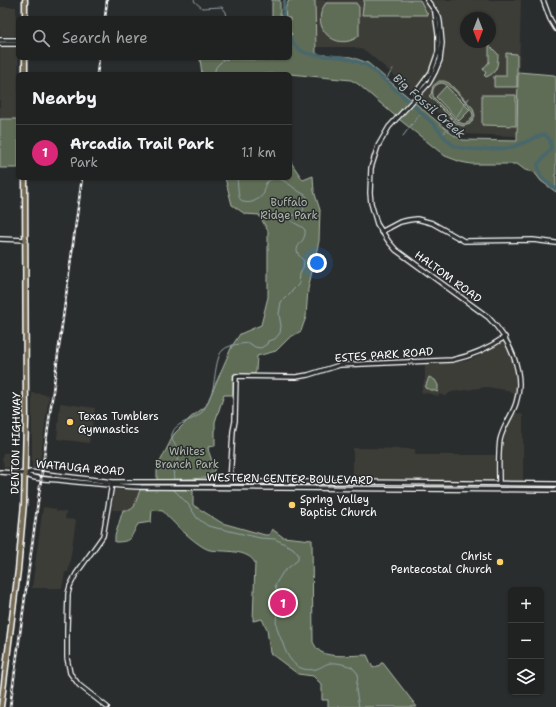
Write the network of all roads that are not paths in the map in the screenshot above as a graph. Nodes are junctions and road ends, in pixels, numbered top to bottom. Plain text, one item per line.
1 (25, 0) edge
2 (427, 0) edge
3 (543, 0) edge
4 (25, 16) edge
5 (556, 29) edge
6 (0, 40) edge
7 (16, 40) edge
8 (0, 44) edge
9 (16, 44) edge
10 (25, 60) edge
11 (25, 72) edge
12 (25, 180) edge
13 (381, 232) junction
14 (0, 239) edge
15 (26, 240) junction
16 (556, 243) edge
17 (504, 337) junction
18 (0, 472) edge
19 (25, 474) junction
20 (213, 481) junction
21 (230, 481) junction
22 (499, 483) junction
23 (521, 483) junction
24 (112, 484) junction
25 (536, 484) junction
26 (556, 484) edge
27 (213, 487) junction
28 (230, 487) junction
29 (492, 490) junction
30 (506, 490) junction
31 (527, 490) junction
32 (556, 490) edge
33 (0, 707) edge
34 (107, 707) edge

1 - 4 main road
2 - 13 main road, HALTOM ROAD
3 - 5 main road
6 - 7 main road
8 - 9 main road
10 - 11 main road
12 - 15 main road, DENTON HIGHWAY
13 - 16 main road
13 - 17 main road, HALTOM ROAD
14 - 15 main road
15 - 19 main road, DENTON HIGHWAY
17 - 21 main road, ESTES PARK ROAD
17 - 22 main road, HALTOM ROAD
18 - 19 main road, WATAUGA ROAD
19 - 24 main road, WESTERN CENTER BOULEVARD
19 - 33 main road, DENTON HIGHWAY
20 - 21 main road, WATAUGA ROAD
20 - 24 main road, WATAUGA ROAD
20 - 27 main road
21 - 22 main road, WESTERN CENTER BOULEVARD
21 - 28 main road
22 - 23 main road, WESTERN CENTER BOULEVARD
22 - 29 main road
22 - 30 main road
23 - 25 main road, WESTERN CENTER BOULEVARD
23 - 31 main road
24 - 27 main road, WESTERN CENTER BOULEVARD
24 - 34 main road
25 - 26 main road, WESTERN CENTER BOULEVARD
25 - 31 main road
27 - 28 main road, WESTERN CENTER BOULEVARD
28 - 29 main road, WESTERN CENTER BOULEVARD
29 - 30 main road, WESTERN CENTER BOULEVARD
30 - 31 main road, WESTERN CENTER BOULEVARD
31 - 32 main road, WESTERN CENTER BOULEVARD

